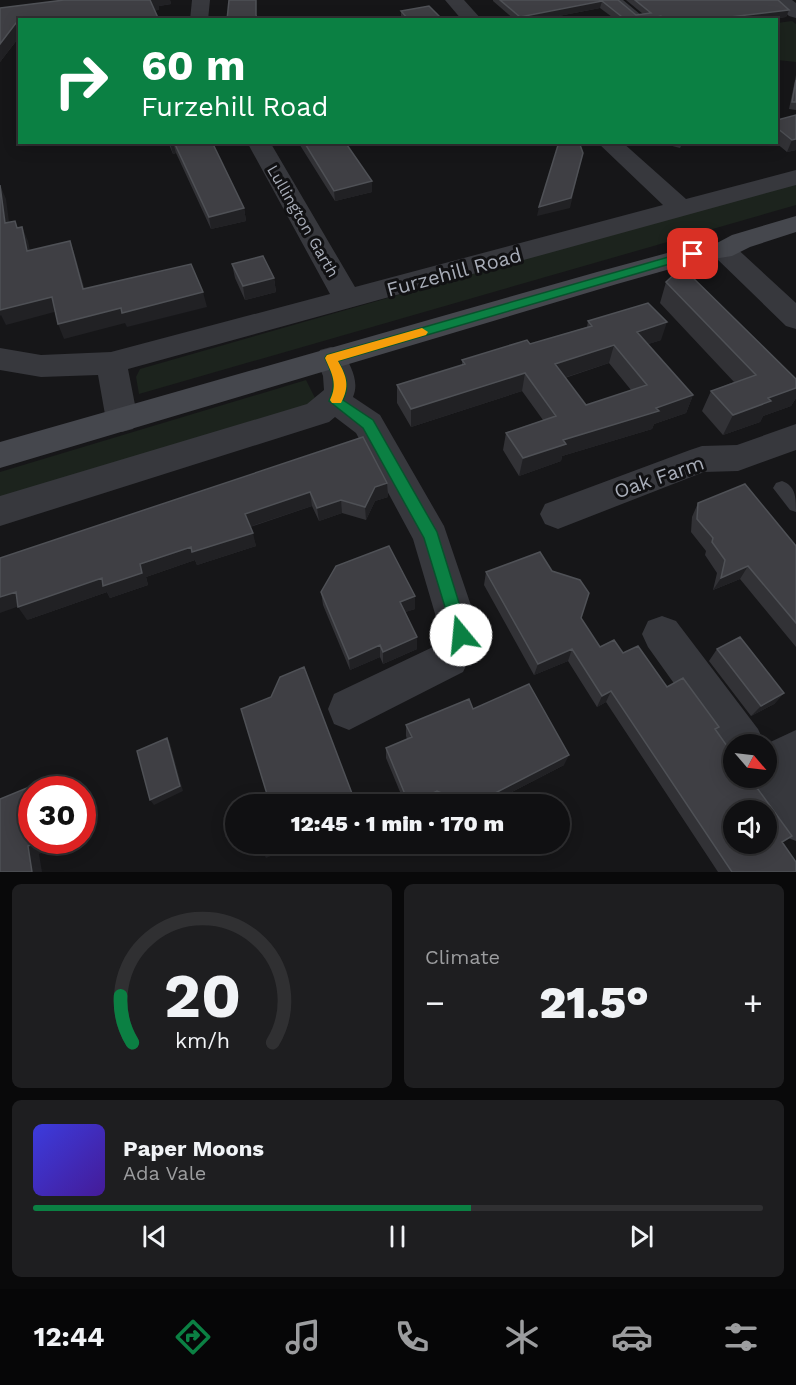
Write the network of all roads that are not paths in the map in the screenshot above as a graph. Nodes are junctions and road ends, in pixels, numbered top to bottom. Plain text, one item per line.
1 (201, 0) edge
2 (454, 0) edge
3 (617, 0) edge
4 (781, 0) edge
5 (796, 12) edge
6 (199, 18) edge
7 (471, 18) edge
8 (640, 18) edge
9 (259, 144) edge
10 (610, 144) edge
11 (796, 177) edge
12 (681, 210) junction
13 (796, 224) edge
14 (723, 250) junction
15 (348, 300) junction
16 (796, 319) edge
17 (331, 358) junction
18 (0, 359) edge
19 (111, 363) junction
20 (335, 401) junction
21 (122, 420) junction
22 (796, 437) edge
23 (0, 455) edge
24 (782, 488) dead end
25 (796, 505) edge
26 (0, 511) edge
27 (558, 514) dead end
28 (662, 634) dead end
29 (349, 709) dead end
30 (736, 734) edge
31 (796, 752) edge
32 (777, 763) edge
33 (775, 788) edge
34 (796, 818) edge

1 - 6 street
2 - 7 street
3 - 8 lane
4 - 5 street
9 - 15 street, Lullington Garth
10 - 12 street
11 - 12 street, Furzehill Road
12 - 15 street, Furzehill Road
13 - 14 street
14 - 16 street
14 - 17 street
15 - 19 street, Furzehill Road
17 - 20 street
17 - 21 street
18 - 19 street, Furzehill Road
19 - 21 street
20 - 26 street
20 - 29 street
21 - 23 street
22 - 27 street, Oak Farm
24 - 25 lane
28 - 30 street
31 - 32 street
33 - 34 street

